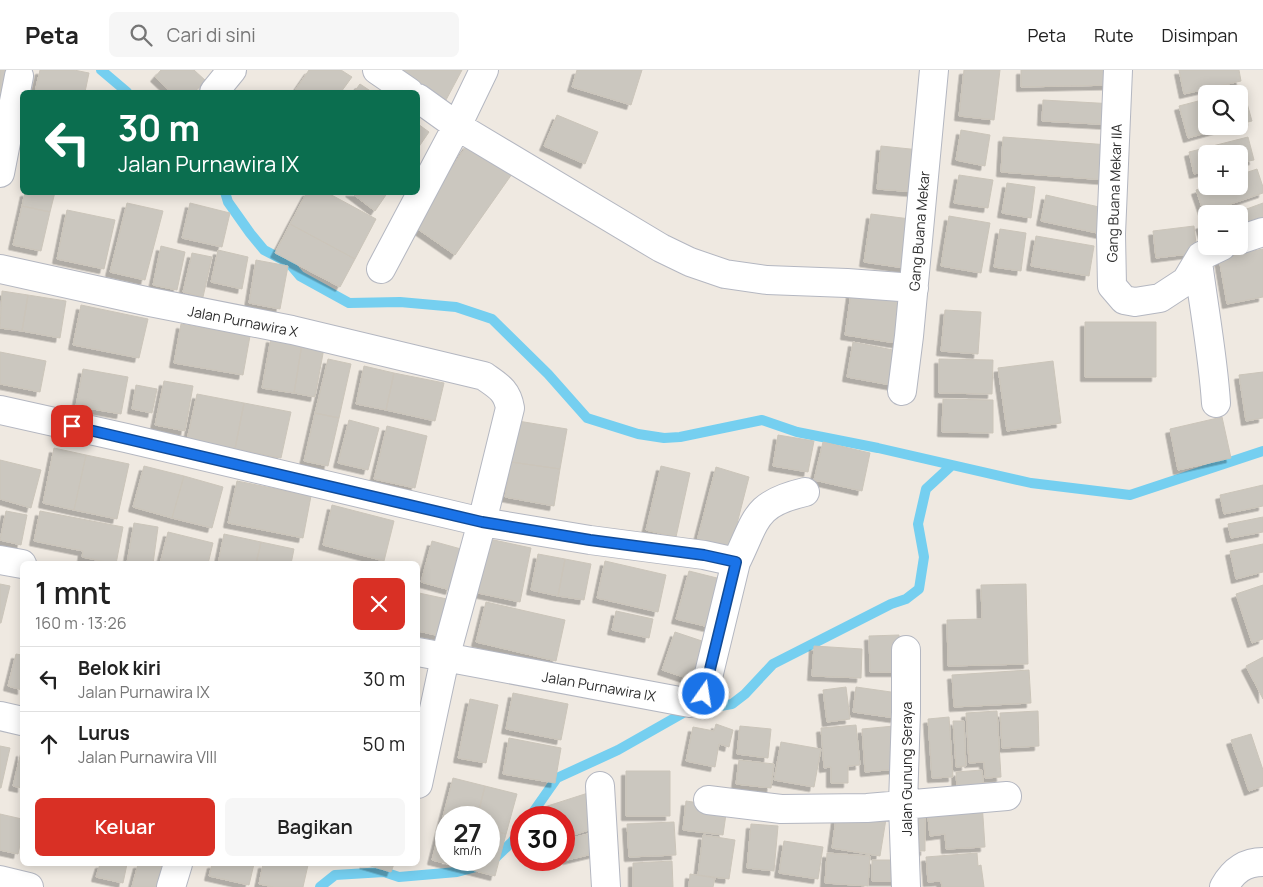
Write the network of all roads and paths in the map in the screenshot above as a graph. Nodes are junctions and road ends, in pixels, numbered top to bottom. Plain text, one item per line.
1 (232, 70) edge
2 (377, 70) edge
3 (484, 70) edge
4 (934, 70) edge
5 (1118, 70) edge
6 (19, 76) dead end
7 (216, 90) edge
8 (406, 90) edge
9 (420, 99) edge
10 (457, 126) junction
11 (1, 156) edge
12 (1263, 232) edge
13 (1248, 237) edge
14 (1203, 255) edge
15 (1198, 262) junction
16 (381, 269) dead end
17 (0, 270) edge
18 (914, 288) junction
19 (902, 391) dead end
20 (1216, 404) dead end
21 (0, 410) edge
22 (805, 492) dead end
23 (482, 522) junction
24 (0, 560) edge
25 (736, 562) junction
26 (20, 564) edge
27 (906, 650) dead end
28 (420, 652) edge
29 (445, 658) junction
30 (0, 716) edge
31 (20, 721) edge
32 (420, 775) edge
33 (600, 786) dead end
34 (1007, 796) dead end
35 (708, 800) dead end
36 (903, 804) junction
37 (1263, 862) edge
38 (177, 866) edge
39 (0, 880) edge
40 (29, 887) edge
41 (171, 887) edge
42 (606, 887) edge
43 (906, 887) edge
44 (1224, 887) edge

1 - 7 street
2 - 8 street
3 - 10 street
4 - 18 street, Gang Buana Mekar
5 - 15 street, Gang Buana Mekar IIA
6 - 11 street
9 - 10 street
10 - 16 street
10 - 18 street
12 - 13 street
14 - 15 street
15 - 20 street
17 - 23 street, Jalan Purnawira X
18 - 19 street, Gang Buana Mekar
21 - 23 street
22 - 25 street, Jalan Purnawira IX
23 - 25 street
23 - 29 street
24 - 26 street
25 - 29 street, Jalan Purnawira IX
27 - 36 street, Jalan Gunung Seraya
28 - 29 street
29 - 32 street
30 - 31 street
33 - 42 street
34 - 36 street
35 - 36 street
36 - 43 street, Jalan Gunung Seraya
37 - 44 street
38 - 41 street
39 - 40 street

